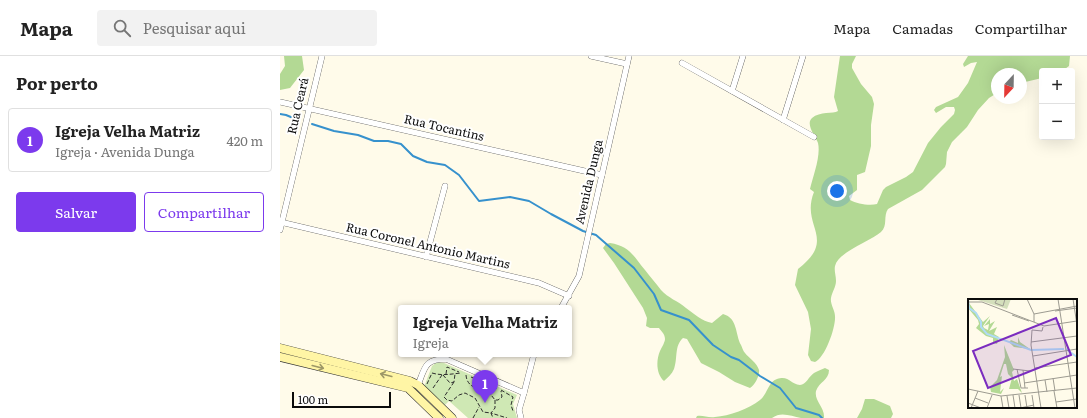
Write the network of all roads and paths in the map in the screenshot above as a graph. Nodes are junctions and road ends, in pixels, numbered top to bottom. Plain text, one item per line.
1 (322, 56) edge
2 (591, 56) edge
3 (629, 56) edge
4 (743, 56) edge
5 (803, 56) edge
6 (682, 63) dead end
7 (627, 64) junction
8 (732, 91) junction
9 (280, 102) edge
10 (309, 108) junction
11 (783, 120) junction
12 (814, 137) dead end
13 (602, 175) junction
14 (445, 186) dead end
15 (281, 222) edge
16 (280, 230) edge
17 (426, 257) junction
18 (569, 296) junction
19 (563, 305) edge
20 (280, 348) edge
21 (533, 357) edge
22 (280, 358) edge
23 (460, 372) junction
24 (446, 374) junction
25 (455, 374) junction
26 (442, 375) junction
27 (466, 375) junction
28 (454, 382) junction
29 (412, 385) junction
30 (427, 386) dead end
31 (430, 390) dead end
32 (501, 390) junction
33 (524, 393) junction
34 (495, 400) junction
35 (479, 407) junction
36 (513, 411) dead end
37 (491, 413) junction
38 (439, 418) edge
39 (452, 418) edge
40 (473, 418) edge
41 (494, 418) edge
42 (507, 418) edge
43 (521, 418) edge

1 - 10 street, Rua Ceará
2 - 7 street
3 - 7 street, Avenida Dunga
4 - 8 street
5 - 11 street
6 - 8 street
7 - 13 street, Avenida Dunga
8 - 11 street
9 - 10 street, Rua Tocantins
10 - 13 street, Rua Tocantins
10 - 15 street, Rua Ceará
11 - 12 street
13 - 18 street, Avenida Dunga
14 - 17 street
15 - 16 street, Rua Ceará
15 - 17 street, Rua Coronel Antonio Martins
17 - 18 street, Rua Coronel Antonio Martins
18 - 19 street, Avenida Dunga
29 -> 20 street
21 - 33 street
22 -> 29 street
23 - 24 path
23 - 25 path
23 - 27 path
24 - 25 path
24 - 26 path
25 - 28 path
26 - 28 path
26 - 30 path
26 - 31 path
27 - 32 path
27 - 34 path
28 - 35 path
29 - 33 street
29 - 38 street
29 - 39 street
32 - 34 path
32 - 36 path
33 - 43 street
34 - 37 path
35 - 37 path
35 - 40 path
37 - 41 path
37 - 42 path

